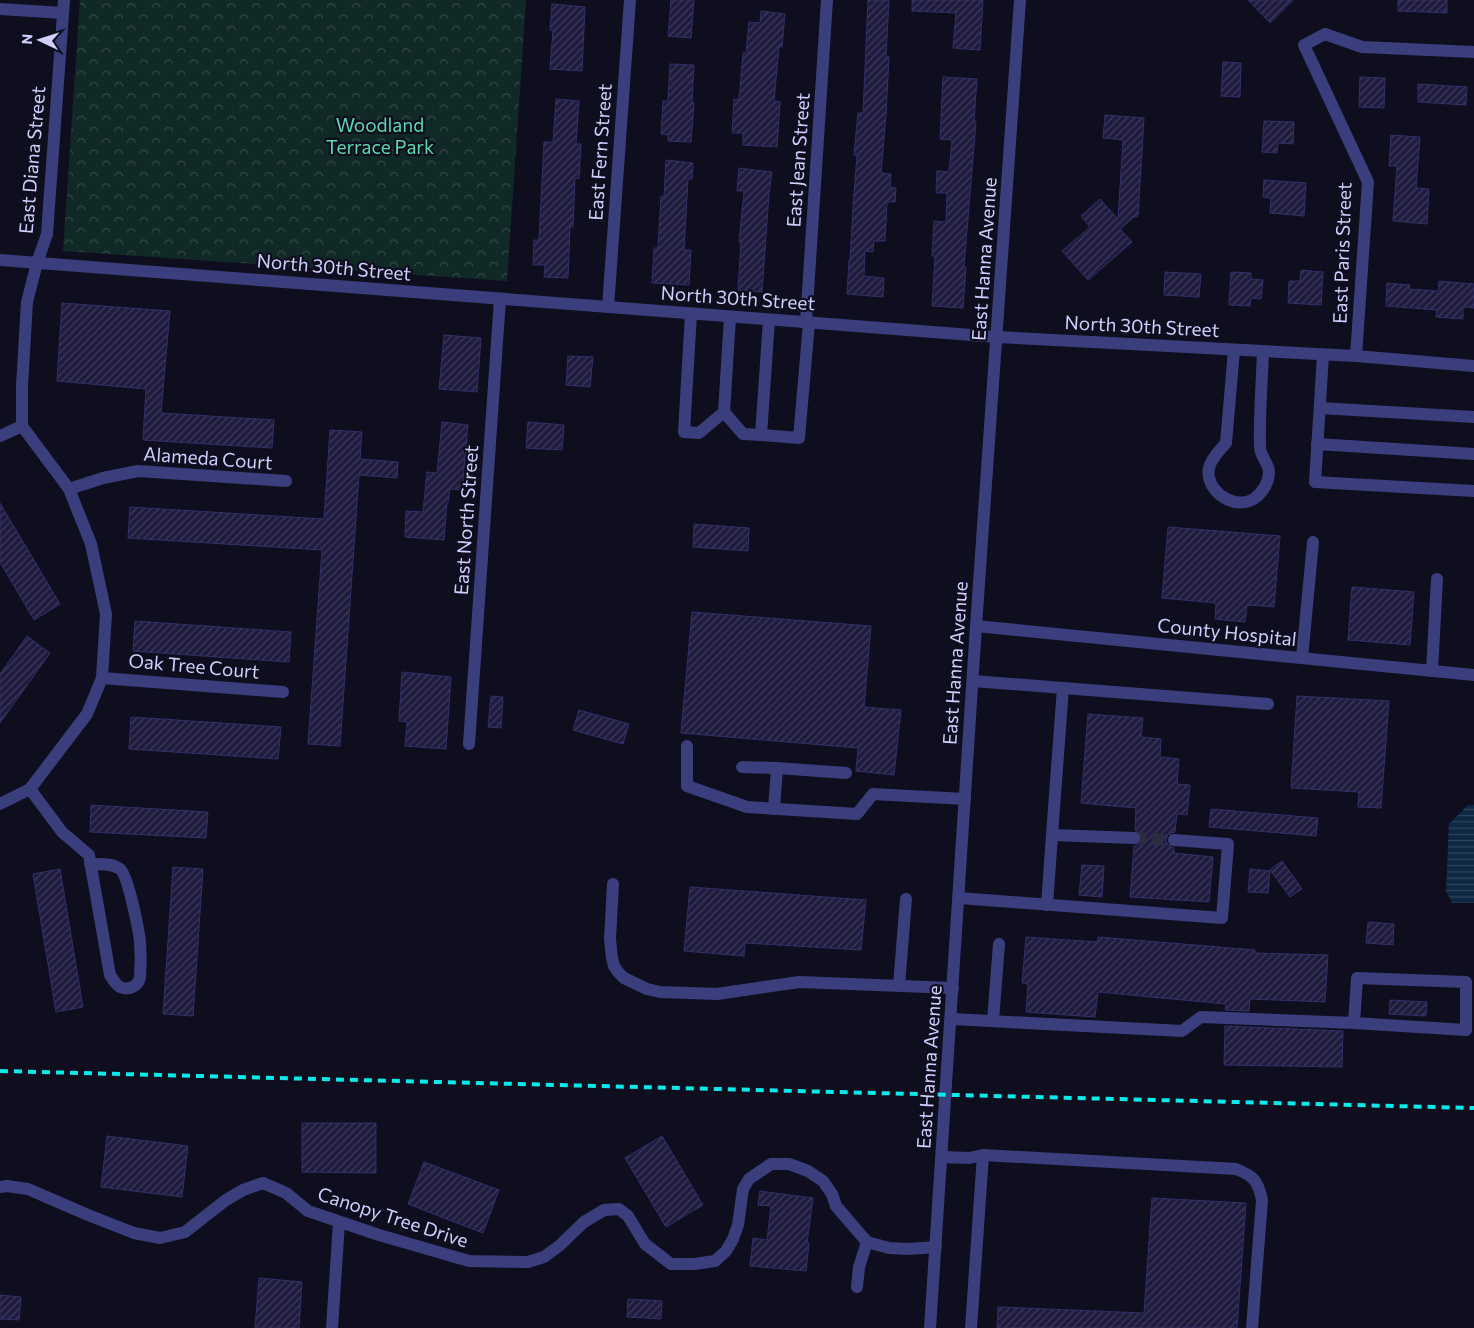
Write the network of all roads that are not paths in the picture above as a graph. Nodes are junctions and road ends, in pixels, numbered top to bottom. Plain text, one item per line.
1 (64, 0) edge
2 (630, 0) edge
3 (827, 0) edge
4 (1020, 0) edge
5 (0, 9) edge
6 (63, 13) junction
7 (1474, 52) edge
8 (0, 260) edge
9 (37, 263) junction
10 (500, 299) junction
11 (608, 308) junction
12 (691, 314) junction
13 (730, 317) junction
14 (769, 320) junction
15 (807, 323) junction
16 (997, 337) junction
17 (1234, 350) junction
18 (1264, 351) junction
19 (1324, 355) junction
20 (1356, 356) junction
21 (1474, 366) edge
22 (1320, 408) junction
23 (724, 412) junction
24 (1474, 417) edge
25 (22, 426) junction
26 (761, 435) junction
27 (0, 436) edge
28 (1318, 444) junction
29 (1474, 454) edge
30 (286, 481) dead end
31 (69, 489) junction
32 (1474, 491) edge
33 (1312, 542) dead end
34 (1437, 579) dead end
35 (976, 626) junction
36 (1302, 658) junction
37 (1432, 671) junction
38 (1474, 676) edge
39 (102, 678) junction
40 (973, 681) junction
41 (1063, 688) junction
42 (284, 692) dead end
43 (1268, 704) dead end
44 (469, 744) dead end
45 (687, 746) dead end
46 (742, 767) dead end
47 (777, 768) junction
48 (846, 773) dead end
49 (30, 789) junction
50 (965, 799) junction
51 (0, 804) edge
52 (774, 809) junction
53 (1052, 835) junction
54 (1134, 838) tunnel mouth
55 (1174, 840) tunnel mouth
56 (90, 864) junction
57 (613, 884) dead end
58 (959, 898) junction
59 (906, 899) dead end
60 (1047, 905) junction
61 (999, 944) dead end
62 (899, 985) junction
63 (953, 988) junction
64 (951, 1019) junction
65 (993, 1021) junction
66 (1354, 1023) junction
67 (983, 1155) junction
68 (942, 1158) junction
69 (0, 1187) edge
70 (339, 1222) junction
71 (867, 1242) junction
72 (936, 1247) junction
73 (857, 1287) dead end
74 (332, 1328) edge
75 (930, 1328) edge
76 (971, 1328) edge
77 (1252, 1328) edge

1 - 6 street, East Diana Street
2 - 11 street, East Fern Street
3 - 15 street, East Jean Street
4 - 16 street, East Hanna Avenue
5 - 6 street
6 - 9 street, East Diana Street
7 - 20 street, East Paris Street
8 - 9 street, North 30th Street
9 - 10 street, North 30th Street
9 - 25 street, East Diana Street
10 - 11 street, North 30th Street
10 - 44 street, East North Street
11 - 12 street, North 30th Street
12 - 13 street, North 30th Street
12 - 23 street
13 - 14 street, North 30th Street
13 - 23 street
14 - 15 street, North 30th Street
14 - 26 street
15 - 16 street, North 30th Street
15 - 26 street, East Jean Street
16 - 17 street, North 30th Street
16 - 35 street, East Hanna Avenue
17 - 18 street, North 30th Street
17 - 18 street
18 - 19 street, North 30th Street
19 - 20 street, North 30th Street
19 - 22 street
20 - 21 street, North 30th Street
22 - 24 street
22 - 28 street
23 - 26 street
25 - 27 street
25 - 31 street
28 - 29 street
28 - 32 street
30 - 31 street, Alameda Court
31 - 39 street
33 - 36 street
34 - 37 street
35 - 36 street, County Hospital
35 - 40 street, East Hanna Avenue
36 - 37 street, County Hospital
37 - 38 street, County Hospital
39 - 42 street, Oak Tree Court
39 - 49 street
40 - 41 street
40 - 50 street, East Hanna Avenue
41 - 43 street
41 - 53 street
45 - 52 street
46 - 47 street
47 - 48 street
47 - 52 street
49 - 51 street
49 - 56 street
50 - 52 street
50 - 58 street, East Hanna Avenue
53 - 54 street
53 - 60 street
55 - 60 street
56 - 56 street
57 - 62 street
58 - 60 street
58 - 63 street, East Hanna Avenue
59 - 62 street
61 - 65 street
62 - 63 street
63 - 64 street, East Hanna Avenue
64 - 65 street
64 - 68 street, East Hanna Avenue
65 - 66 street
66 - 66 street
67 - 68 street
67 - 76 street
67 - 77 street
68 - 72 street, East Hanna Avenue
69 - 70 street, Canopy Tree Drive
70 - 71 street, Canopy Tree Drive
70 - 74 street
71 - 72 street
71 - 73 street
72 - 75 street, East Hanna Avenue

